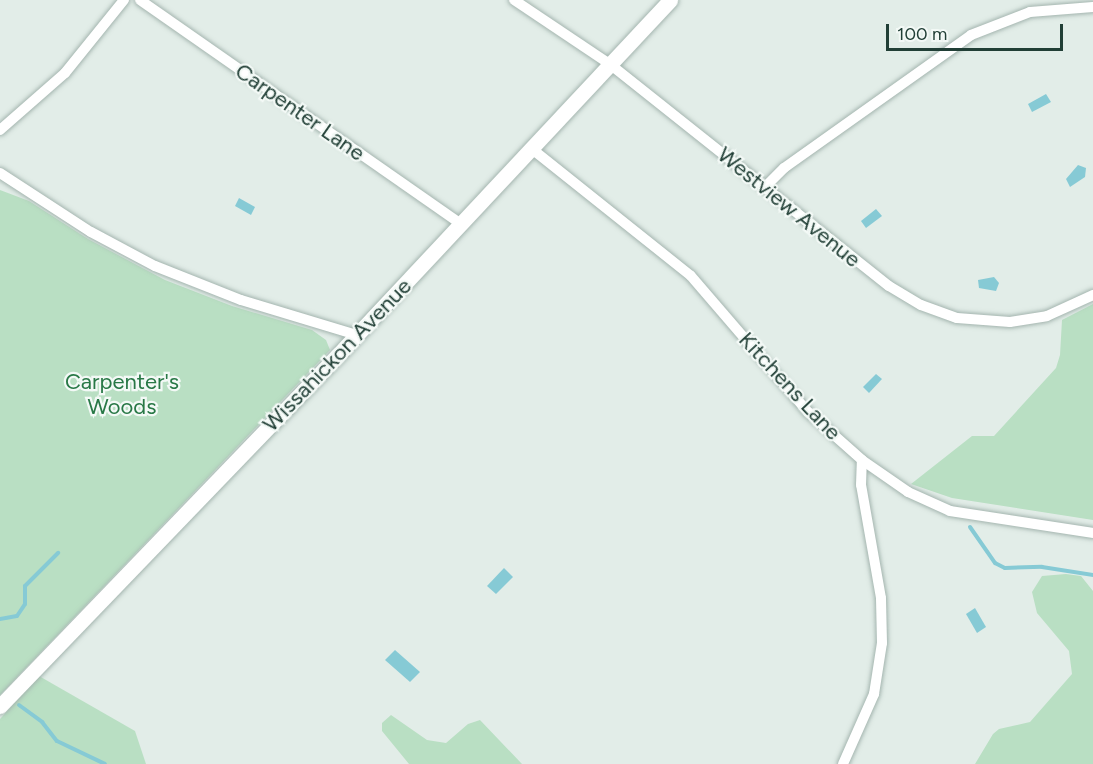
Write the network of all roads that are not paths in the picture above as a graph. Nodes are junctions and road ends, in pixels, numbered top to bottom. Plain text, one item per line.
1 (124, 0) edge
2 (140, 0) edge
3 (514, 0) edge
4 (670, 0) edge
5 (1093, 7) edge
6 (611, 65) junction
7 (0, 130) edge
8 (532, 149) junction
9 (0, 173) edge
10 (765, 187) junction
11 (460, 225) junction
12 (1093, 295) edge
13 (357, 335) junction
14 (862, 460) junction
15 (1093, 533) edge
16 (0, 706) edge
17 (843, 764) edge

1 - 7 street
2 - 11 street, Carpenter Lane
3 - 6 street, Westview Avenue
4 - 6 street, Wissahickon Avenue
5 - 10 street
6 - 8 street, Wissahickon Avenue
6 - 10 street, Westview Avenue
8 - 11 street, Wissahickon Avenue
8 - 14 street, Kitchens Lane
9 - 13 street
10 - 12 street, Westview Avenue
11 - 13 street, Wissahickon Avenue
13 - 16 street, Wissahickon Avenue
14 - 15 street, Kitchens Lane
14 - 17 street

